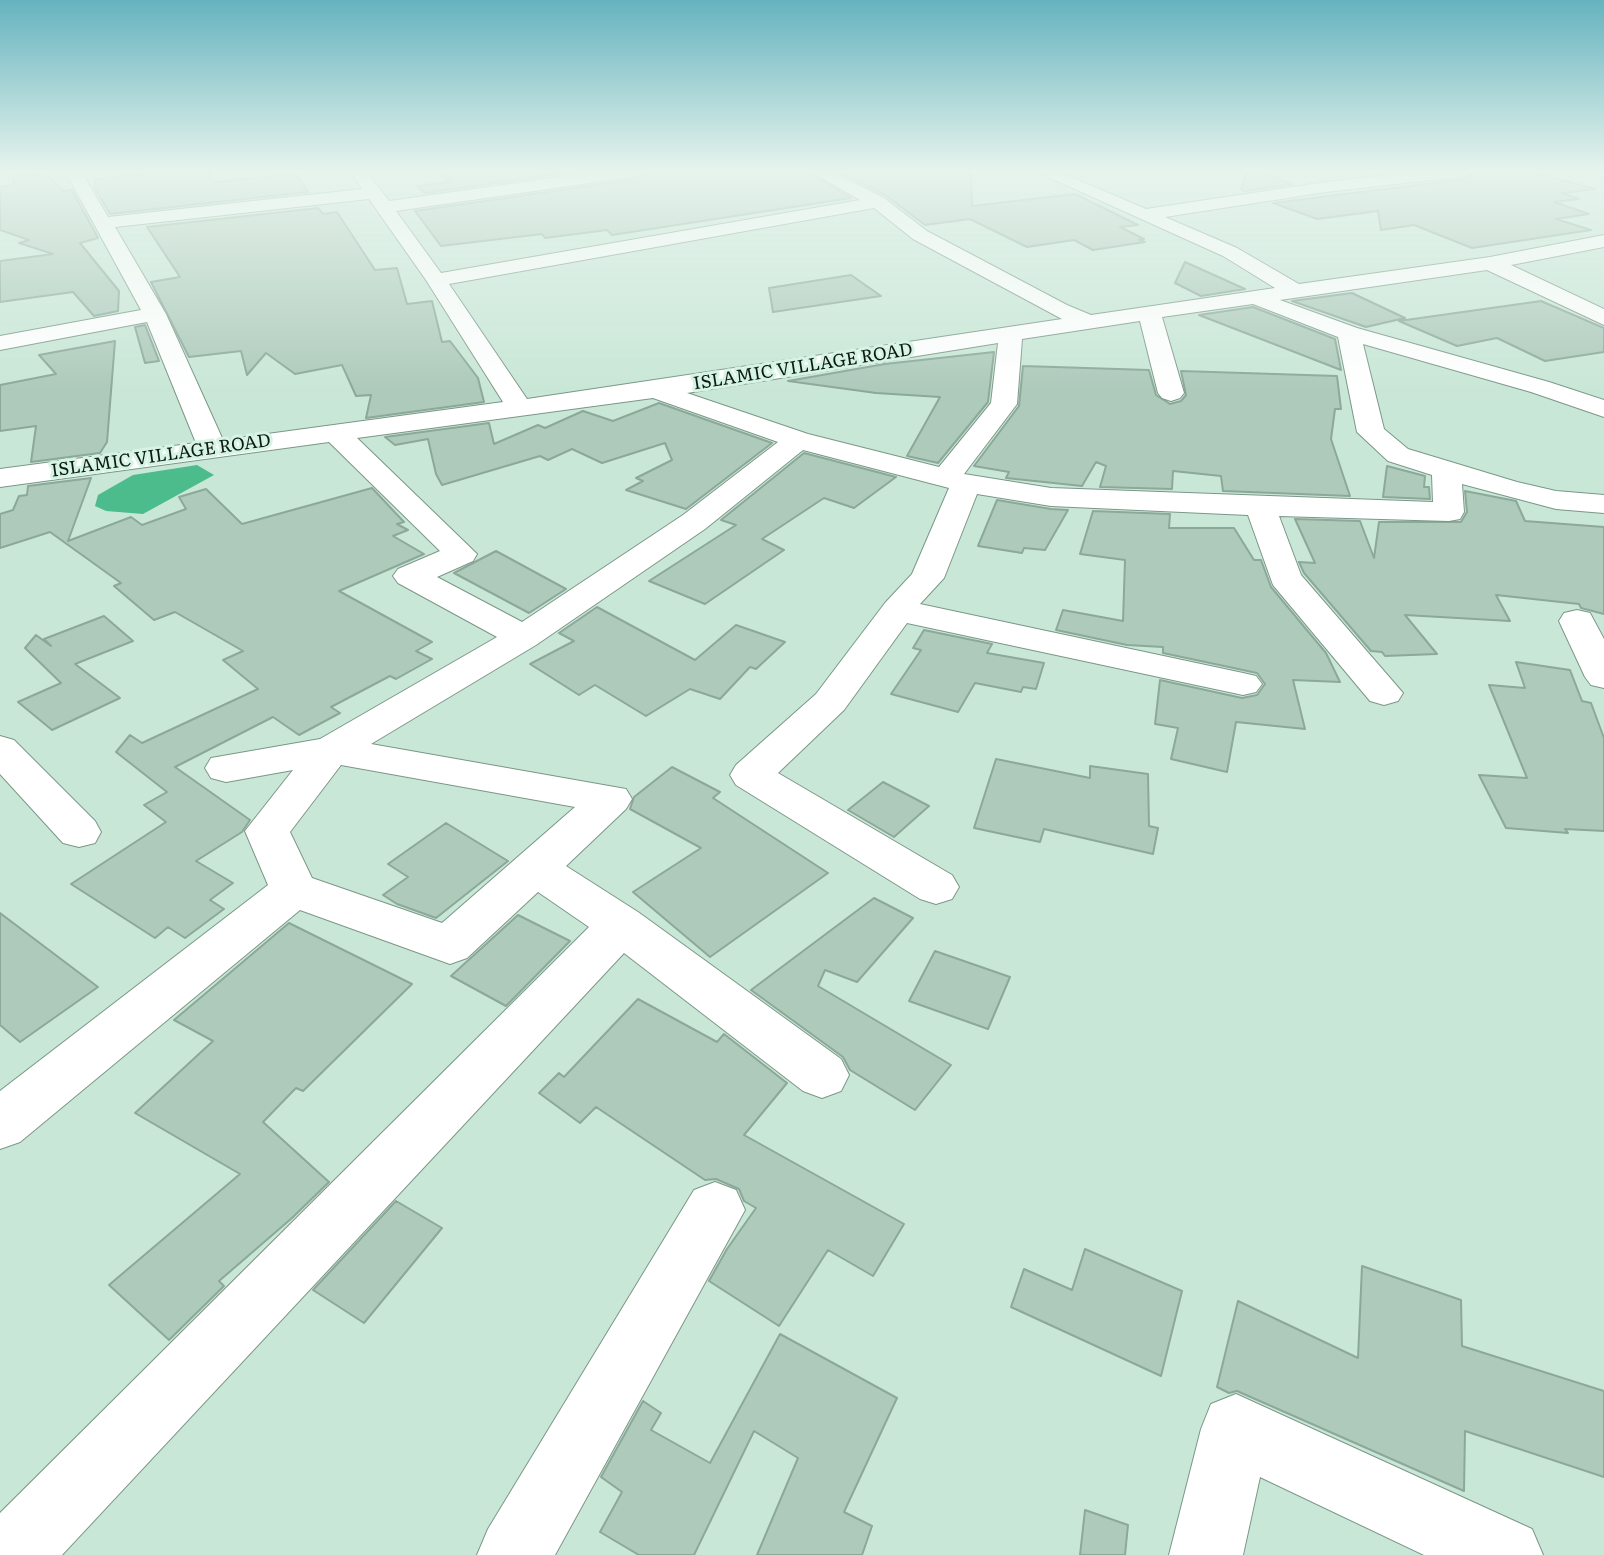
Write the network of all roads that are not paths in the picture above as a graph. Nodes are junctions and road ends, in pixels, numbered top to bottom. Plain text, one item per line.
1 (114, 244) edge
2 (410, 244) edge
3 (642, 244) edge
4 (936, 244) edge
5 (1210, 244) edge
6 (1591, 244) edge
7 (1490, 263) junction
8 (436, 280) junction
9 (1299, 293) junction
10 (1252, 298) junction
11 (1149, 313) junction
12 (155, 314) junction
13 (1604, 318) edge
14 (1089, 322) junction
15 (1349, 333) junction
16 (1011, 334) junction
17 (0, 343) edge
18 (655, 390) junction
19 (1171, 393) dead end
20 (520, 408) junction
21 (1604, 409) edge
22 (335, 433) junction
23 (798, 440) junction
24 (212, 447) junction
25 (1446, 472) junction
26 (0, 478) edge
27 (956, 480) junction
28 (1604, 504) edge
29 (1260, 506) junction
30 (897, 610) junction
31 (1577, 621) dead end
32 (523, 637) junction
33 (1604, 677) edge
34 (1243, 684) dead end
35 (1384, 693) dead end
36 (0, 749) edge
37 (331, 750) junction
38 (226, 768) dead end
39 (79, 832) dead end
40 (535, 868) junction
41 (936, 887) dead end
42 (294, 890) junction
43 (621, 925) junction
44 (822, 1075) dead end
45 (0, 1124) edge
46 (715, 1210) dead end
47 (11, 1555) edge
48 (514, 1555) edge
49 (1206, 1555) edge
50 (1506, 1555) edge

1 - 12 street
2 - 8 street
3 - 8 street
4 - 14 street
5 - 9 street
6 - 7 street, ISLAMIC VILLAGE ROAD
7 - 9 street, ISLAMIC VILLAGE ROAD
7 - 13 street
8 - 20 street
9 - 10 street, ISLAMIC VILLAGE ROAD
10 - 11 street, ISLAMIC VILLAGE ROAD
10 - 15 street
11 - 14 street, ISLAMIC VILLAGE ROAD
11 - 19 street
12 - 17 street
12 - 24 street
14 - 16 street, ISLAMIC VILLAGE ROAD
15 - 21 street
15 - 25 street
16 - 18 street, ISLAMIC VILLAGE ROAD
16 - 27 street
18 - 20 street, ISLAMIC VILLAGE ROAD
18 - 23 street
20 - 22 street, ISLAMIC VILLAGE ROAD
22 - 24 street, ISLAMIC VILLAGE ROAD
22 - 32 street
23 - 27 street
23 - 32 street
24 - 26 street, ISLAMIC VILLAGE ROAD
25 - 28 street
25 - 29 street
27 - 29 street
27 - 30 street
29 - 35 street
30 - 34 street
30 - 41 street
31 - 33 street
32 - 37 street
36 - 39 street
37 - 38 street
37 - 40 street
37 - 42 street
40 - 42 street
40 - 43 street
42 - 45 street
43 - 44 street
43 - 47 street
46 - 48 street
49 - 50 street

